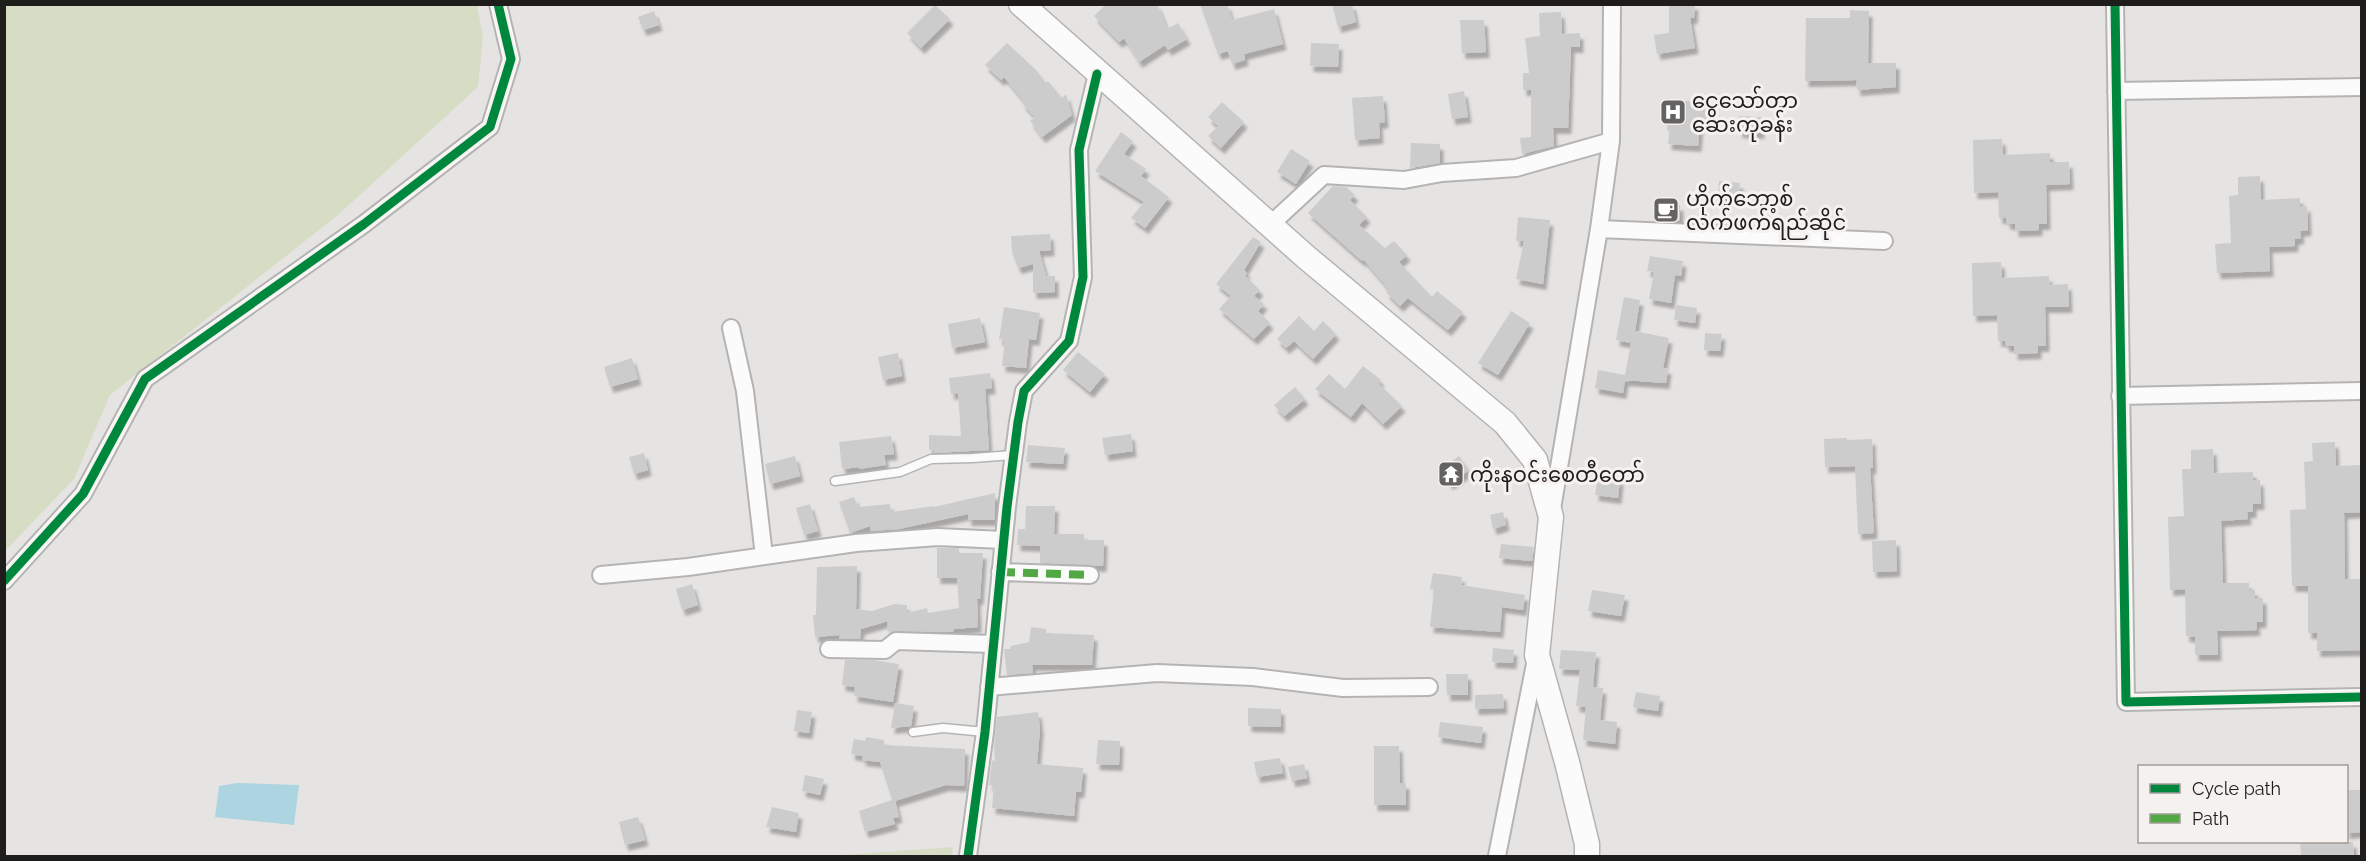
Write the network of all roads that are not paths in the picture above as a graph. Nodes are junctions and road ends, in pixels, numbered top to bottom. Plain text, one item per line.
1 (498, 4) edge
2 (1021, 4) edge
3 (1612, 4) edge
4 (2115, 4) edge
5 (1097, 74) junction
6 (2361, 87) edge
7 (2116, 91) junction
8 (1611, 141) junction
9 (1270, 225) junction
10 (1599, 229) junction
11 (1884, 241) dead end
12 (731, 328) dead end
13 (2361, 391) edge
14 (2120, 396) junction
15 (1014, 454) junction
16 (835, 481) dead end
17 (1551, 517) junction
18 (1003, 540) junction
19 (764, 556) junction
20 (1000, 572) junction
21 (601, 575) dead end
22 (1090, 575) dead end
23 (4, 581) edge
24 (993, 644) junction
25 (829, 649) dead end
26 (1537, 655) junction
27 (989, 687) junction
28 (1429, 687) dead end
29 (2361, 697) edge
30 (913, 732) dead end
31 (985, 732) junction
32 (968, 856) edge
33 (1497, 856) edge
34 (1587, 856) edge

1 - 23 street
2 - 5 main road
3 - 8 street
4 - 7 street
5 - 9 main road
5 - 15 street
6 - 7 street
7 - 14 street
8 - 9 street
8 - 10 street
9 - 17 main road
10 - 11 street
10 - 17 street
12 - 19 street
13 - 14 street
14 - 29 street
15 - 16 lane
15 - 18 street
17 - 26 main road
18 - 19 street
18 - 20 street
19 - 21 street
20 - 22 street
20 - 24 street
24 - 25 street
24 - 27 street
26 - 33 street
26 - 34 main road
27 - 28 street
27 - 31 street
30 - 31 lane
31 - 32 street

